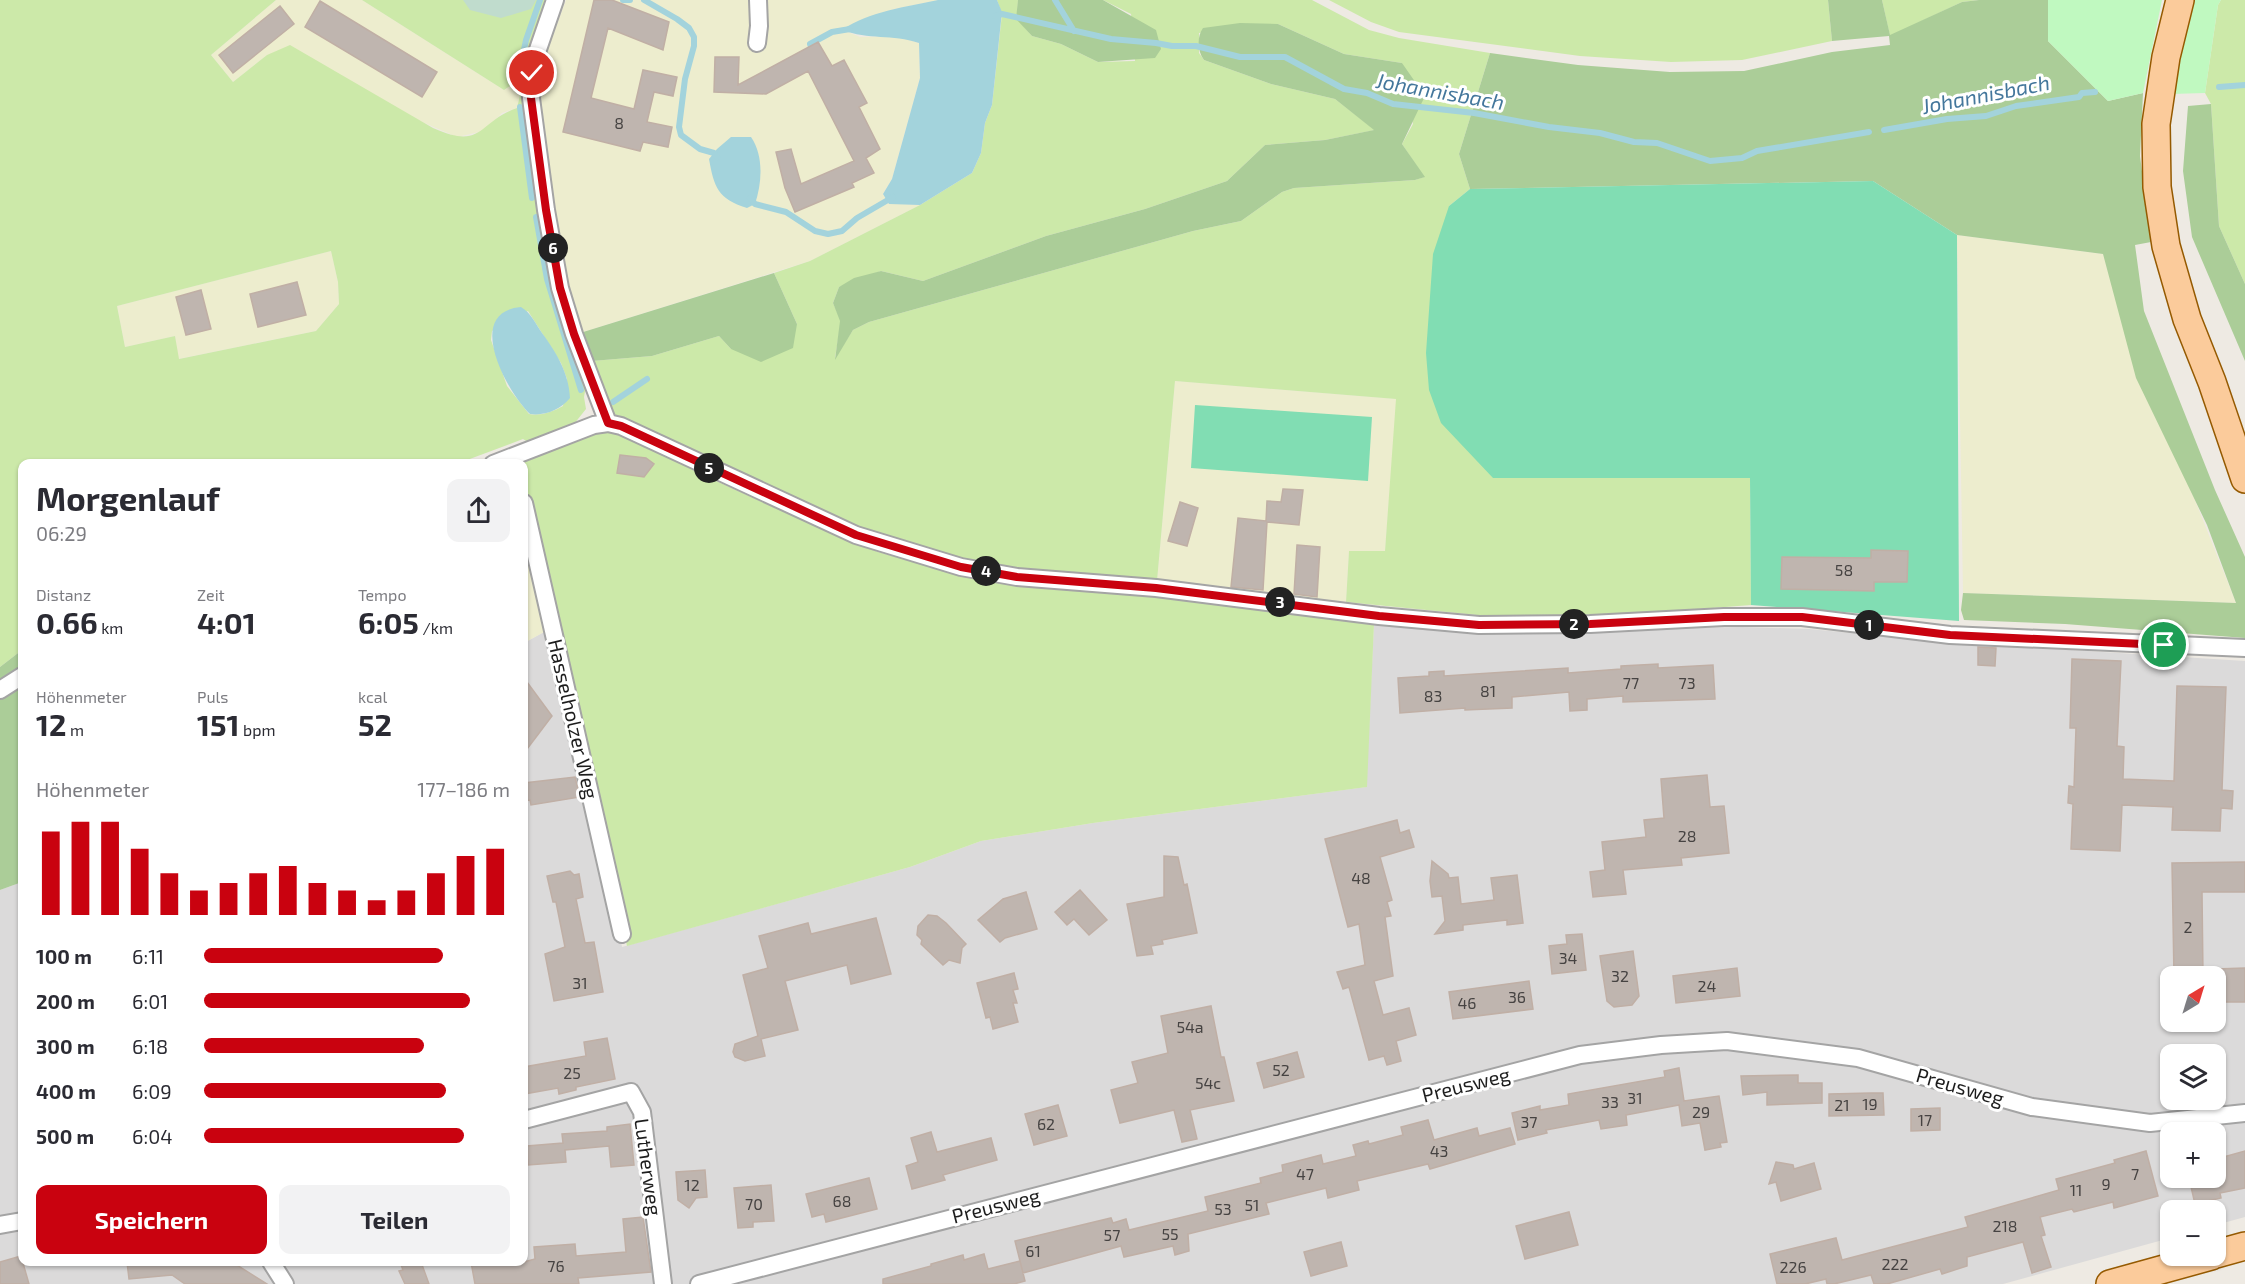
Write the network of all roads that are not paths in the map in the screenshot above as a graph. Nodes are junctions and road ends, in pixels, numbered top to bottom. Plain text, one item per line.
1 (555, 0) edge
2 (758, 0) edge
3 (2180, 0) edge
4 (757, 43) dead end
5 (2212, 382) junction
6 (608, 423) junction
7 (2245, 440) edge
8 (518, 459) edge
9 (2245, 479) edge
10 (528, 521) edge
11 (2245, 648) edge
12 (18, 679) edge
13 (0, 690) edge
14 (622, 934) dead end
15 (2245, 1113) edge
16 (528, 1119) edge
17 (18, 1222) edge
18 (0, 1225) edge
19 (2245, 1246) edge
20 (2226, 1251) edge
21 (274, 1266) edge
22 (2174, 1266) edge
23 (285, 1284) edge
24 (663, 1284) edge
25 (699, 1284) edge
26 (2110, 1284) edge

1 - 6 street
2 - 4 street
3 - 5 main road
5 - 7 main road
5 - 9 main road
6 - 8 street
6 - 11 street
10 - 14 street, Hasselholzer Weg
12 - 13 street
15 - 25 street, Preusweg
16 - 24 street, Lutherweg
17 - 18 street
19 - 20 main road
21 - 23 street
22 - 26 main road

